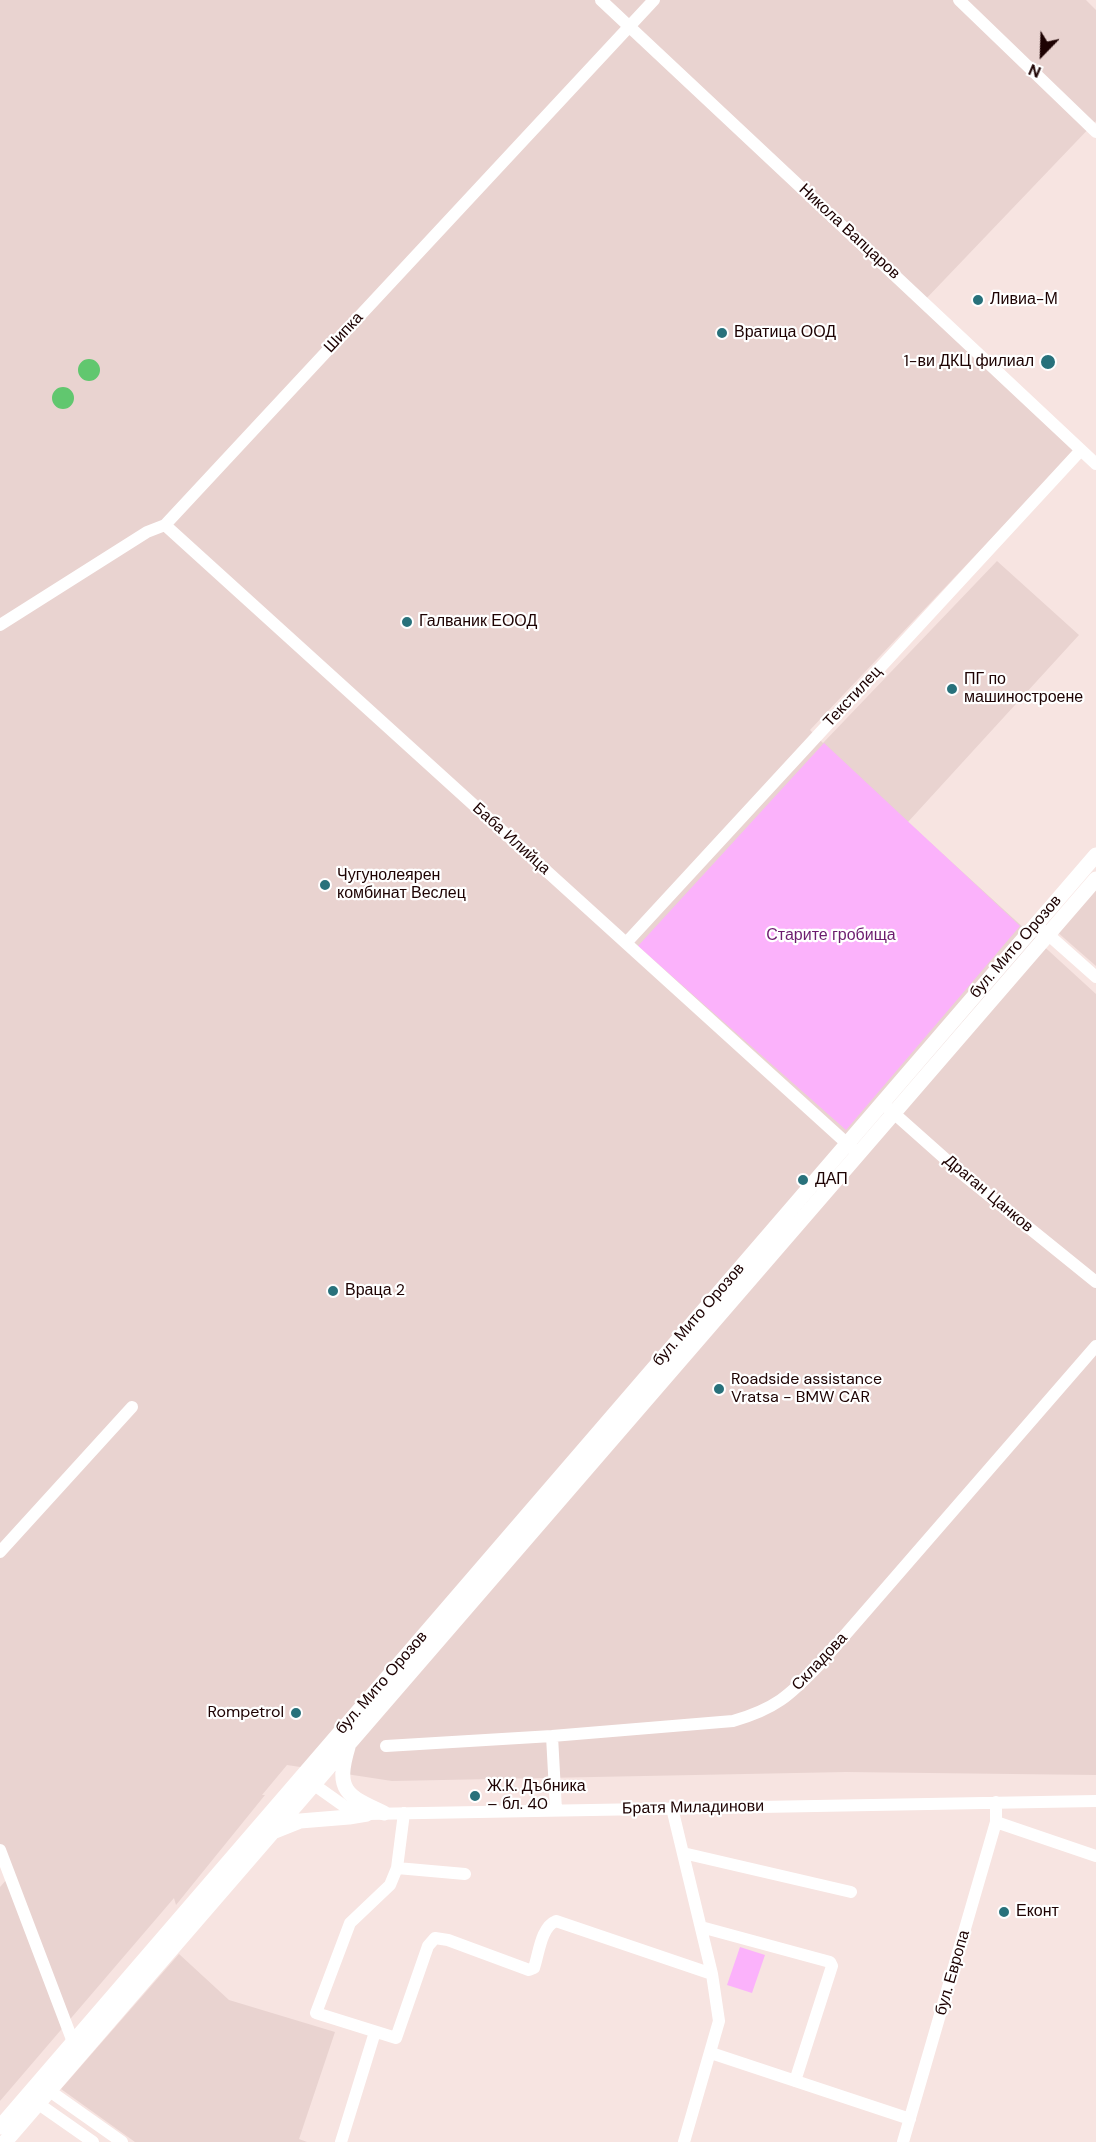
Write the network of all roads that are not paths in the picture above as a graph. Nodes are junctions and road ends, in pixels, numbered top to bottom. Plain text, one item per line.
1 (601, 0) edge
2 (654, 0) edge
3 (959, 0) edge
4 (629, 27) junction
5 (1096, 132) edge
6 (1081, 450) junction
7 (1096, 463) edge
8 (165, 525) junction
9 (0, 625) edge
10 (1096, 855) edge
11 (1096, 879) edge
12 (1042, 929) junction
13 (626, 943) junction
14 (1096, 977) edge
15 (888, 1108) junction
16 (853, 1148) junction
17 (1096, 1282) edge
18 (1096, 1346) edge
19 (132, 1407) dead end
20 (0, 1552) edge
21 (552, 1736) junction
22 (350, 1741) junction
23 (386, 1746) dead end
24 (307, 1780) junction
25 (1096, 1801) edge
26 (996, 1802) junction
27 (672, 1808) junction
28 (556, 1810) junction
29 (384, 1813) junction
30 (404, 1813) junction
31 (367, 1814) junction
32 (996, 1822) junction
33 (270, 1834) junction
34 (0, 1851) edge
35 (683, 1853) junction
36 (1096, 1856) edge
37 (397, 1868) junction
38 (465, 1874) dead end
39 (851, 1892) dead end
40 (701, 1927) junction
41 (712, 1974) junction
42 (375, 2032) junction
43 (73, 2042) junction
44 (711, 2053) junction
45 (795, 2081) junction
46 (44, 2086) junction
47 (32, 2100) junction
48 (910, 2119) junction
49 (0, 2127) edge
50 (5, 2142) edge
51 (93, 2142) edge
52 (122, 2142) edge
53 (341, 2142) edge
54 (684, 2142) edge
55 (903, 2142) edge

1 - 4 street, Никола Вапцаров
2 - 4 street, Шипка
3 - 5 street
4 - 6 street, Никола Вапцаров
4 - 8 street, Шипка
6 - 7 street, Никола Вапцаров
6 - 13 street, Текстилец
8 - 9 street, Шипка
8 - 13 street, Баба Илийца
10 - 12 main road, бул. Мито Орозов
11 - 12 main road, бул. Мито Орозов
12 - 14 street
12 - 15 main road, бул. Мито Орозов
13 - 16 street, Баба Илийца
15 - 16 main road, бул. Мито Орозов
15 - 17 street, Драган Цанков
16 - 22 main road, бул. Мито Орозов
16 - 24 main road, бул. Мито Орозов
18 - 21 street, Складова
19 - 20 street
21 - 23 street, Складова
21 - 28 street
22 - 24 main road, бул. Мито Орозов
22 - 29 main road
24 - 31 street, Братя Миладинови
24 - 33 main road
24 - 43 main road
25 - 26 street, Братя Миладинови
26 - 27 street, Братя Миладинови
26 - 32 street, бул. Европа
27 - 28 street, Братя Миладинови
27 - 35 street
28 - 30 street, Братя Миладинови
29 - 30 street, Братя Миладинови
29 - 31 street, Братя Миладинови
30 - 37 street
31 - 33 main road
32 - 36 street
32 - 48 street, бул. Европа
33 - 46 main road
34 - 43 street
35 - 39 street
35 - 40 street
37 - 38 street
37 - 42 street
40 - 41 street
40 - 45 street
41 - 42 street
41 - 44 street
42 - 53 street
43 - 46 main road
44 - 45 street
44 - 54 street
45 - 48 street
46 - 47 main road
46 - 52 street
47 - 49 main road
47 - 50 main road
47 - 51 street
48 - 55 street, бул. Европа

